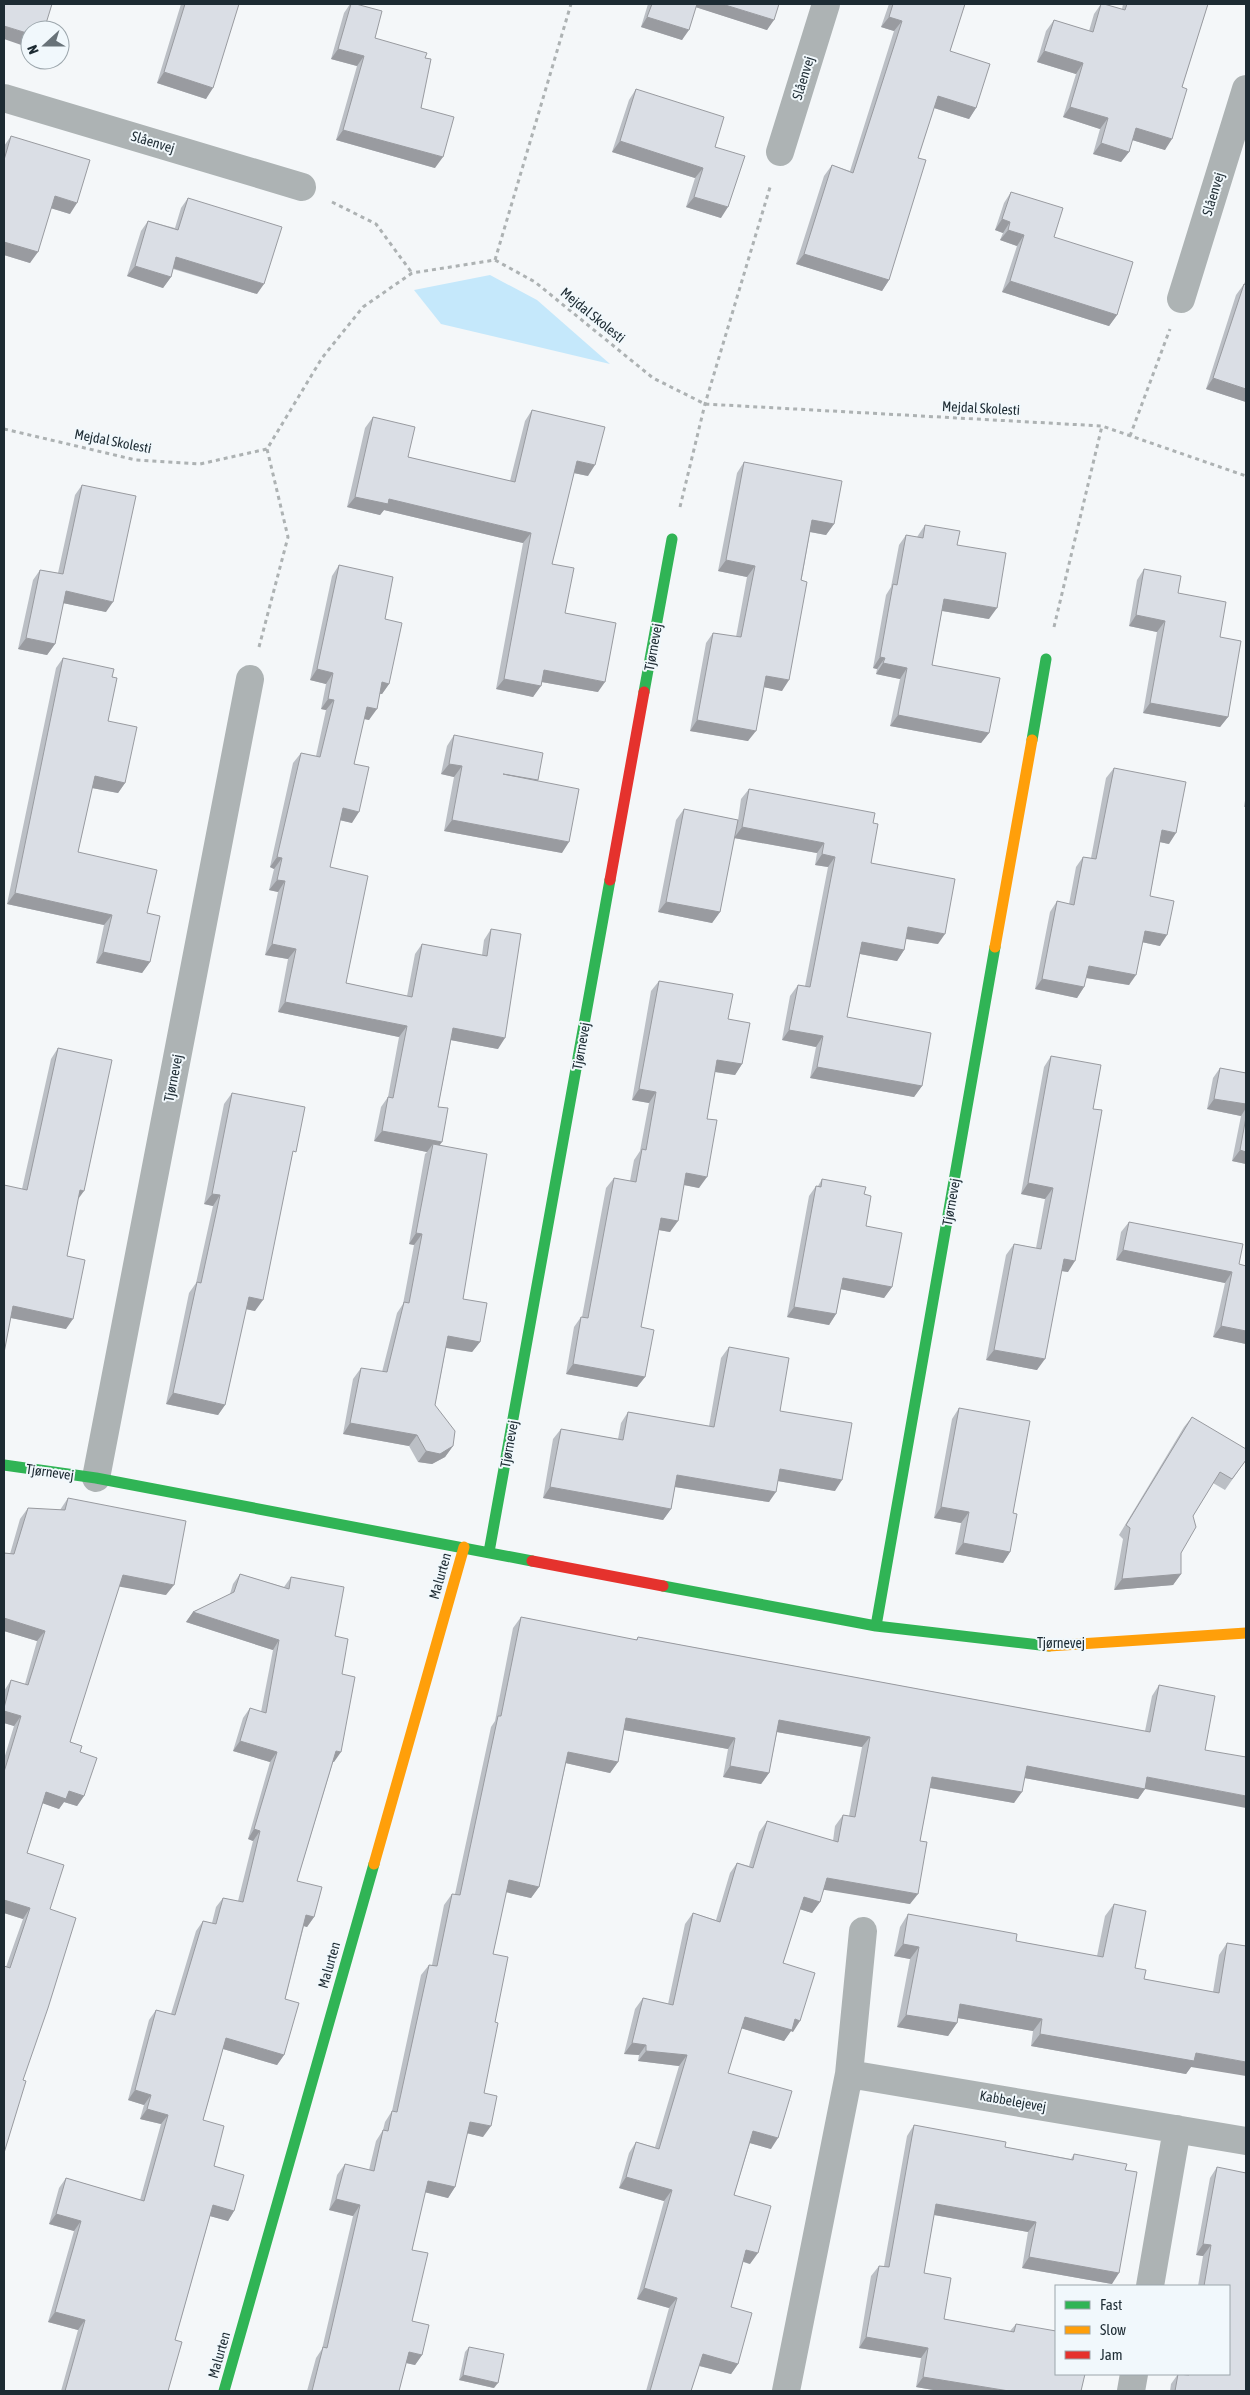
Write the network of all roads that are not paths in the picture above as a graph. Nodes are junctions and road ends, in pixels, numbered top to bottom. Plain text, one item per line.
1 (826, 4) edge
2 (1246, 89) edge
3 (4, 98) edge
4 (780, 152) road end
5 (302, 187) road end
6 (1181, 299) road end
7 (672, 539) road end
8 (1046, 659) road end
9 (250, 679) road end
10 (4, 1466) edge
11 (96, 1478) junction
12 (464, 1547) junction
13 (489, 1552) junction
14 (876, 1626) junction
15 (1246, 1633) edge
16 (863, 1931) dead end
17 (849, 2074) junction
18 (1177, 2129) junction
19 (1246, 2141) edge
20 (1150, 2285) edge
21 (1134, 2375) edge
22 (224, 2391) edge
23 (786, 2391) edge
24 (1131, 2391) edge

1 - 4 street, Slåenvej
2 - 6 street, Slåenvej
3 - 5 street, Slåenvej
7 - 13 street, Tjørnevej
8 - 14 street, Tjørnevej
9 - 11 street, Tjørnevej
10 - 11 street, Tjørnevej
11 - 12 street, Tjørnevej
12 - 13 street, Tjørnevej
12 - 22 street, Malurten
13 - 14 street, Tjørnevej
14 - 15 street, Tjørnevej
16 - 17 street
17 - 18 street, Kabbelejevej
17 - 23 street
18 - 19 street, Kabbelejevej
18 - 20 street
21 - 24 street

